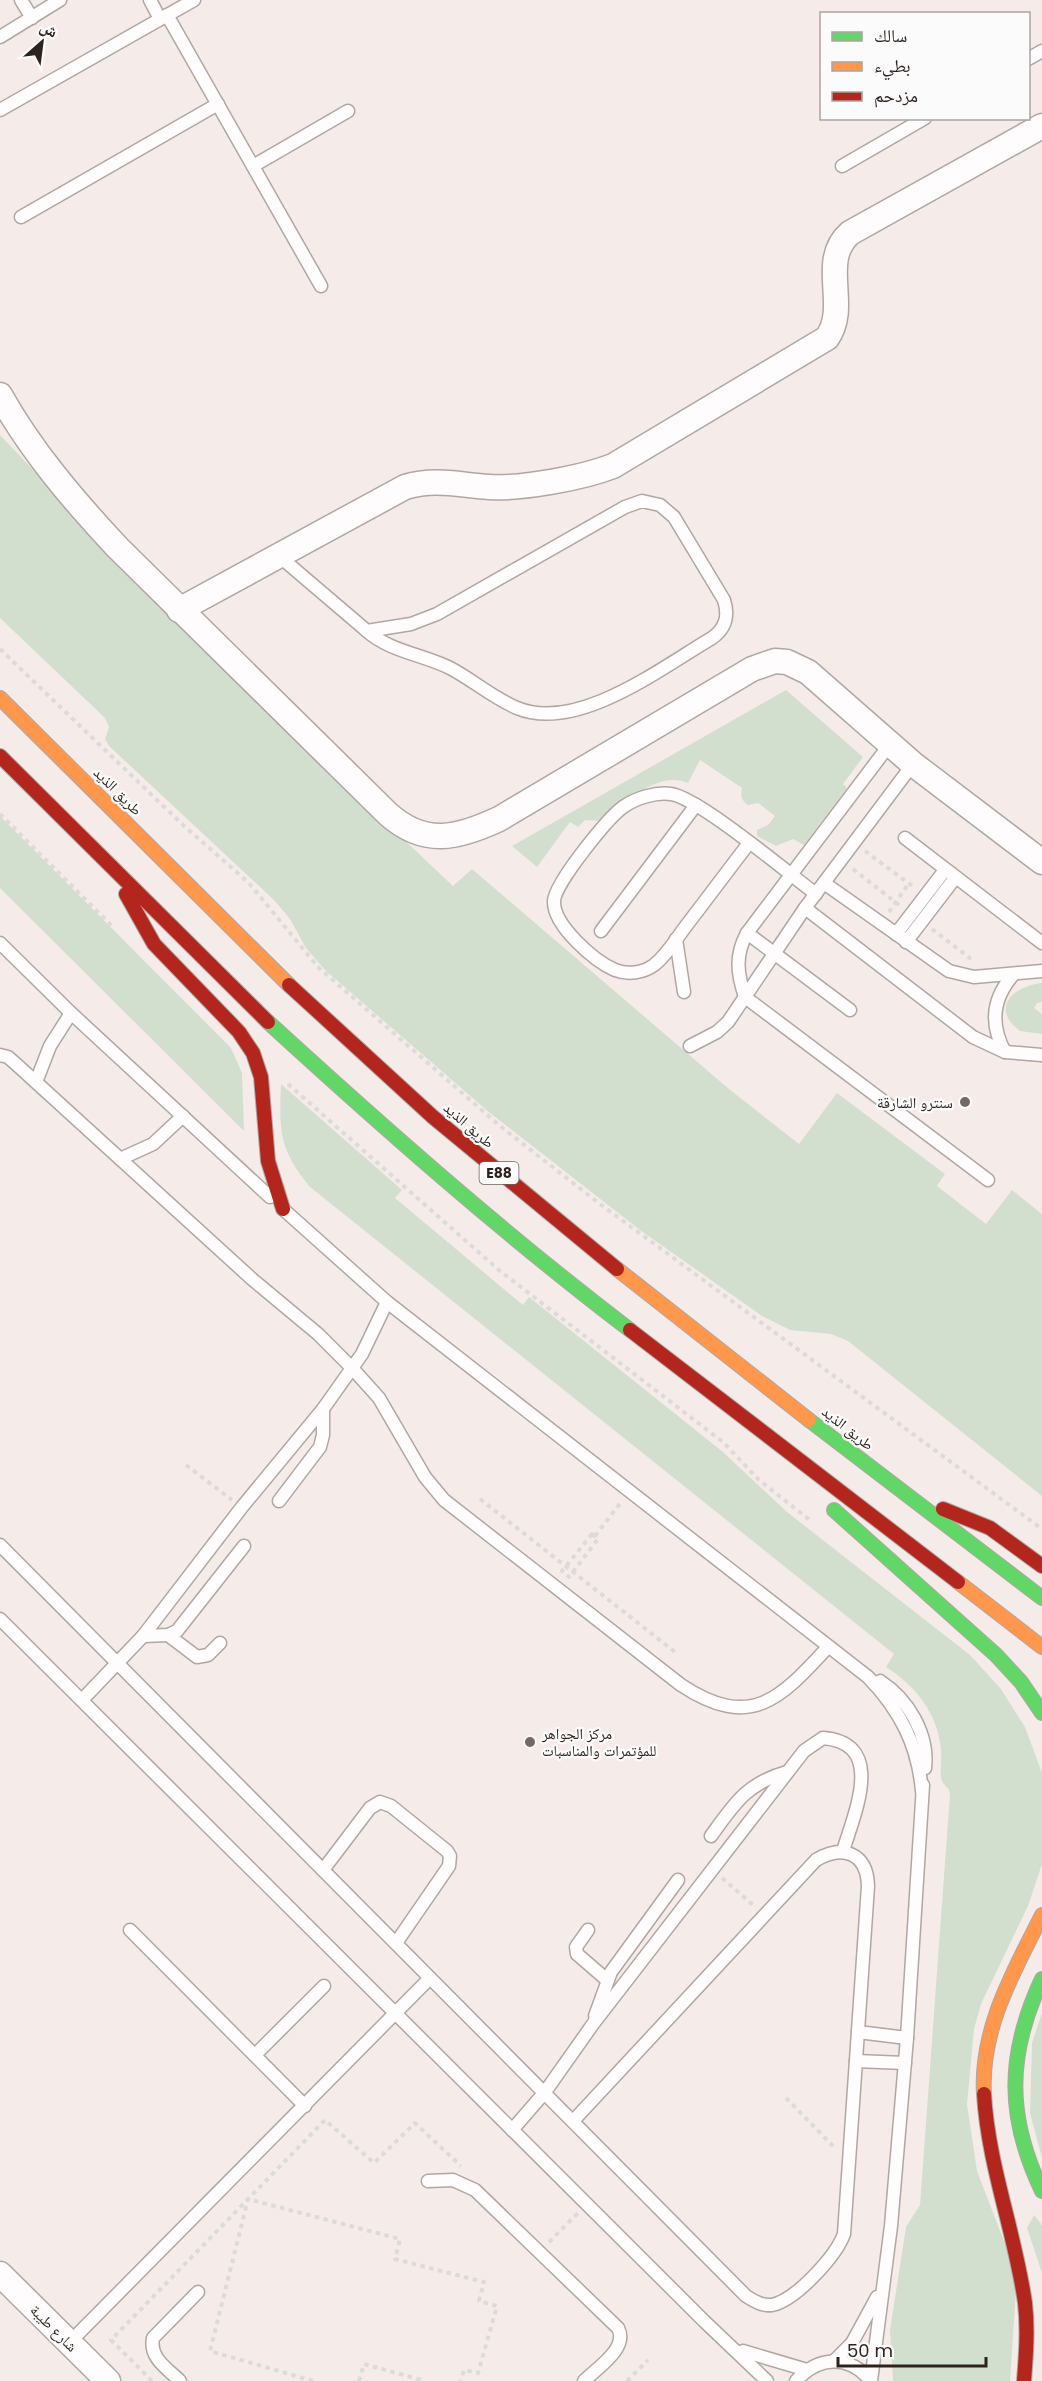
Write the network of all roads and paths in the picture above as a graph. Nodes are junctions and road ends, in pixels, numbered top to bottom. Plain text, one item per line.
1 (21, 0) edge
2 (60, 0) edge
3 (150, 0) edge
4 (194, 0) edge
5 (164, 17) junction
6 (32, 18) junction
7 (0, 37) edge
8 (218, 104) junction
9 (0, 110) edge
10 (348, 111) dead end
11 (922, 120) edge
12 (1042, 126) edge
13 (253, 166) junction
14 (842, 166) dead end
15 (21, 217) dead end
16 (321, 286) dead end
17 (0, 395) edge
18 (279, 556) junction
19 (179, 610) junction
20 (367, 631) junction
21 (0, 649) edge
22 (0, 698) edge
23 (890, 744) junction
24 (0, 756) edge
25 (913, 764) junction
26 (696, 805) junction
27 (905, 838) dead end
28 (749, 843) junction
29 (1042, 862) edge
30 (790, 874) junction
31 (950, 874) junction
32 (121, 876) junction
33 (824, 883) junction
34 (816, 894) junction
35 (805, 908) junction
36 (601, 931) dead end
37 (747, 933) junction
38 (901, 938) junction
39 (676, 939) junction
40 (0, 943) edge
41 (1042, 943) edge
42 (773, 953) junction
43 (1042, 971) edge
44 (1013, 975) junction
45 (684, 992) dead end
46 (745, 997) junction
47 (850, 1010) dead end
48 (71, 1013) junction
49 (690, 1046) dead end
50 (1005, 1052) junction
51 (0, 1055) edge
52 (1042, 1055) edge
53 (36, 1082) junction
54 (183, 1116) junction
55 (120, 1159) junction
56 (988, 1180) dead end
57 (283, 1209) junction
58 (387, 1302) junction
59 (352, 1368) junction
60 (323, 1409) junction
61 (778, 1445) junction
62 (186, 1465) dead end
63 (629, 1492) junction
64 (480, 1499) dead end
65 (279, 1501) dead end
66 (919, 1504) junction
67 (242, 1507) junction
68 (1042, 1529) edge
69 (595, 1536) junction
70 (0, 1545) edge
71 (244, 1546) dead end
72 (566, 1566) junction
73 (1042, 1566) edge
74 (573, 1572) junction
75 (1042, 1598) edge
76 (0, 1619) edge
77 (168, 1635) junction
78 (144, 1636) junction
79 (220, 1643) dead end
80 (828, 1647) junction
81 (1042, 1647) edge
82 (675, 1652) dead end
83 (117, 1662) junction
84 (82, 1700) junction
85 (1042, 1713) edge
86 (787, 1772) junction
87 (711, 1836) dead end
88 (843, 1851) junction
89 (322, 1870) junction
90 (713, 1870) junction
91 (678, 1880) dead end
92 (765, 1915) junction
93 (1042, 1915) edge
94 (130, 1930) dead end
95 (588, 1930) dead end
96 (396, 1943) junction
97 (430, 1978) junction
98 (1042, 1979) edge
99 (607, 1980) junction
100 (324, 1986) dead end
101 (396, 2014) junction
102 (593, 2024) junction
103 (858, 2032) junction
104 (907, 2038) junction
105 (255, 2055) junction
106 (855, 2061) junction
107 (905, 2063) junction
108 (545, 2092) junction
109 (786, 2098) dead end
110 (305, 2106) junction
111 (574, 2120) junction
112 (512, 2130) junction
113 (837, 2149) dead end
114 (467, 2172) dead end
115 (428, 2181) dead end
116 (1042, 2192) edge
117 (248, 2199) junction
118 (587, 2204) junction
119 (545, 2245) dead end
120 (0, 2274) edge
121 (882, 2288) junction
122 (198, 2292) dead end
123 (69, 2343) junction
124 (736, 2349) junction
125 (648, 2360) dead end
126 (834, 2361) junction
127 (807, 2370) junction
128 (108, 2381) edge
129 (152, 2381) edge
130 (180, 2381) edge
131 (313, 2381) edge
132 (359, 2381) edge
133 (425, 2381) edge
134 (461, 2381) edge
135 (584, 2381) edge
136 (627, 2381) edge
137 (767, 2381) edge
138 (796, 2381) edge
139 (871, 2381) edge
140 (1024, 2381) edge

1 - 6 lane
2 - 6 lane
3 - 5 lane
4 - 5 lane
5 - 8 lane
5 - 9 lane
6 - 7 lane
8 - 13 lane
8 - 15 lane
10 - 13 lane
11 - 14 lane
12 - 18 street
13 - 16 lane
17 - 19 street
18 - 19 street
18 - 20 lane
19 - 23 street
20 - 20 lane
21 - 68 path
22 - 66 highway, طريق الذيد / E88
23 - 25 street
23 - 30 lane
24 - 32 highway, E88
25 - 29 street
25 - 33 lane
26 - 28 lane
26 - 36 lane
26 - 39 lane
27 - 31 lane
28 - 30 lane
28 - 39 lane
30 - 34 lane
30 - 37 lane
31 - 38 lane
31 - 41 lane
32 - 57 highway
32 - 61 highway, E88
33 - 34 lane
33 - 38 lane
34 - 35 lane
35 - 42 lane
35 - 50 lane
37 - 42 lane
37 - 46 lane
38 - 44 lane
39 - 45 lane
40 - 48 lane
42 - 46 lane
42 - 47 lane
43 - 44 lane
44 - 50 lane
46 - 49 lane
46 - 56 lane
48 - 53 lane
48 - 54 lane
50 - 52 lane
51 - 53 lane
53 - 55 lane
54 - 55 lane
54 - 57 lane
55 - 59 lane
57 - 58 lane
58 - 59 lane
58 - 63 lane
59 - 60 lane
59 - 80 lane
60 - 65 lane
60 - 67 lane
61 - 81 highway, E88
61 - 85 highway
62 - 67 path
63 - 69 path
63 - 80 lane
64 - 72 path
66 - 73 highway
66 - 75 highway, طريق الذيد / E88
67 - 78 lane
69 - 72 path
69 - 74 path
70 - 83 lane
71 - 77 lane
72 - 74 path
74 - 82 path
76 - 84 lane
77 - 78 lane
77 - 79 lane
78 - 83 lane
80 - 104 lane
83 - 84 lane
83 - 89 lane
84 - 101 lane
86 - 87 lane
86 - 88 lane
86 - 90 lane
88 - 92 lane
88 - 103 lane
89 - 96 lane
89 - 96 lane
90 - 92 path
90 - 102 lane
91 - 99 lane
92 - 111 lane
93 - 140 highway
94 - 105 lane
95 - 99 lane
96 - 97 lane
97 - 101 lane
97 - 108 lane
98 - 116 highway
99 - 102 lane
100 - 105 lane
101 - 110 lane
101 - 112 lane
102 - 108 lane
103 - 104 lane
103 - 106 lane
104 - 107 lane
105 - 110 lane
106 - 107 lane
106 - 111 lane
107 - 121 lane
108 - 111 lane
108 - 112 lane
109 - 113 path
110 - 123 lane
112 - 118 lane
114 - 117 path
115 - 135 lane
117 - 129 path
117 - 131 path
117 - 134 path
118 - 119 path
118 - 124 lane
120 - 123 street, شارع طيبة
121 - 126 lane
121 - 139 lane
122 - 130 lane
123 - 128 street, شارع طيبة
124 - 127 lane
124 - 137 lane
125 - 136 path
126 - 127 lane
126 - 139 lane
127 - 138 lane
132 - 133 path

